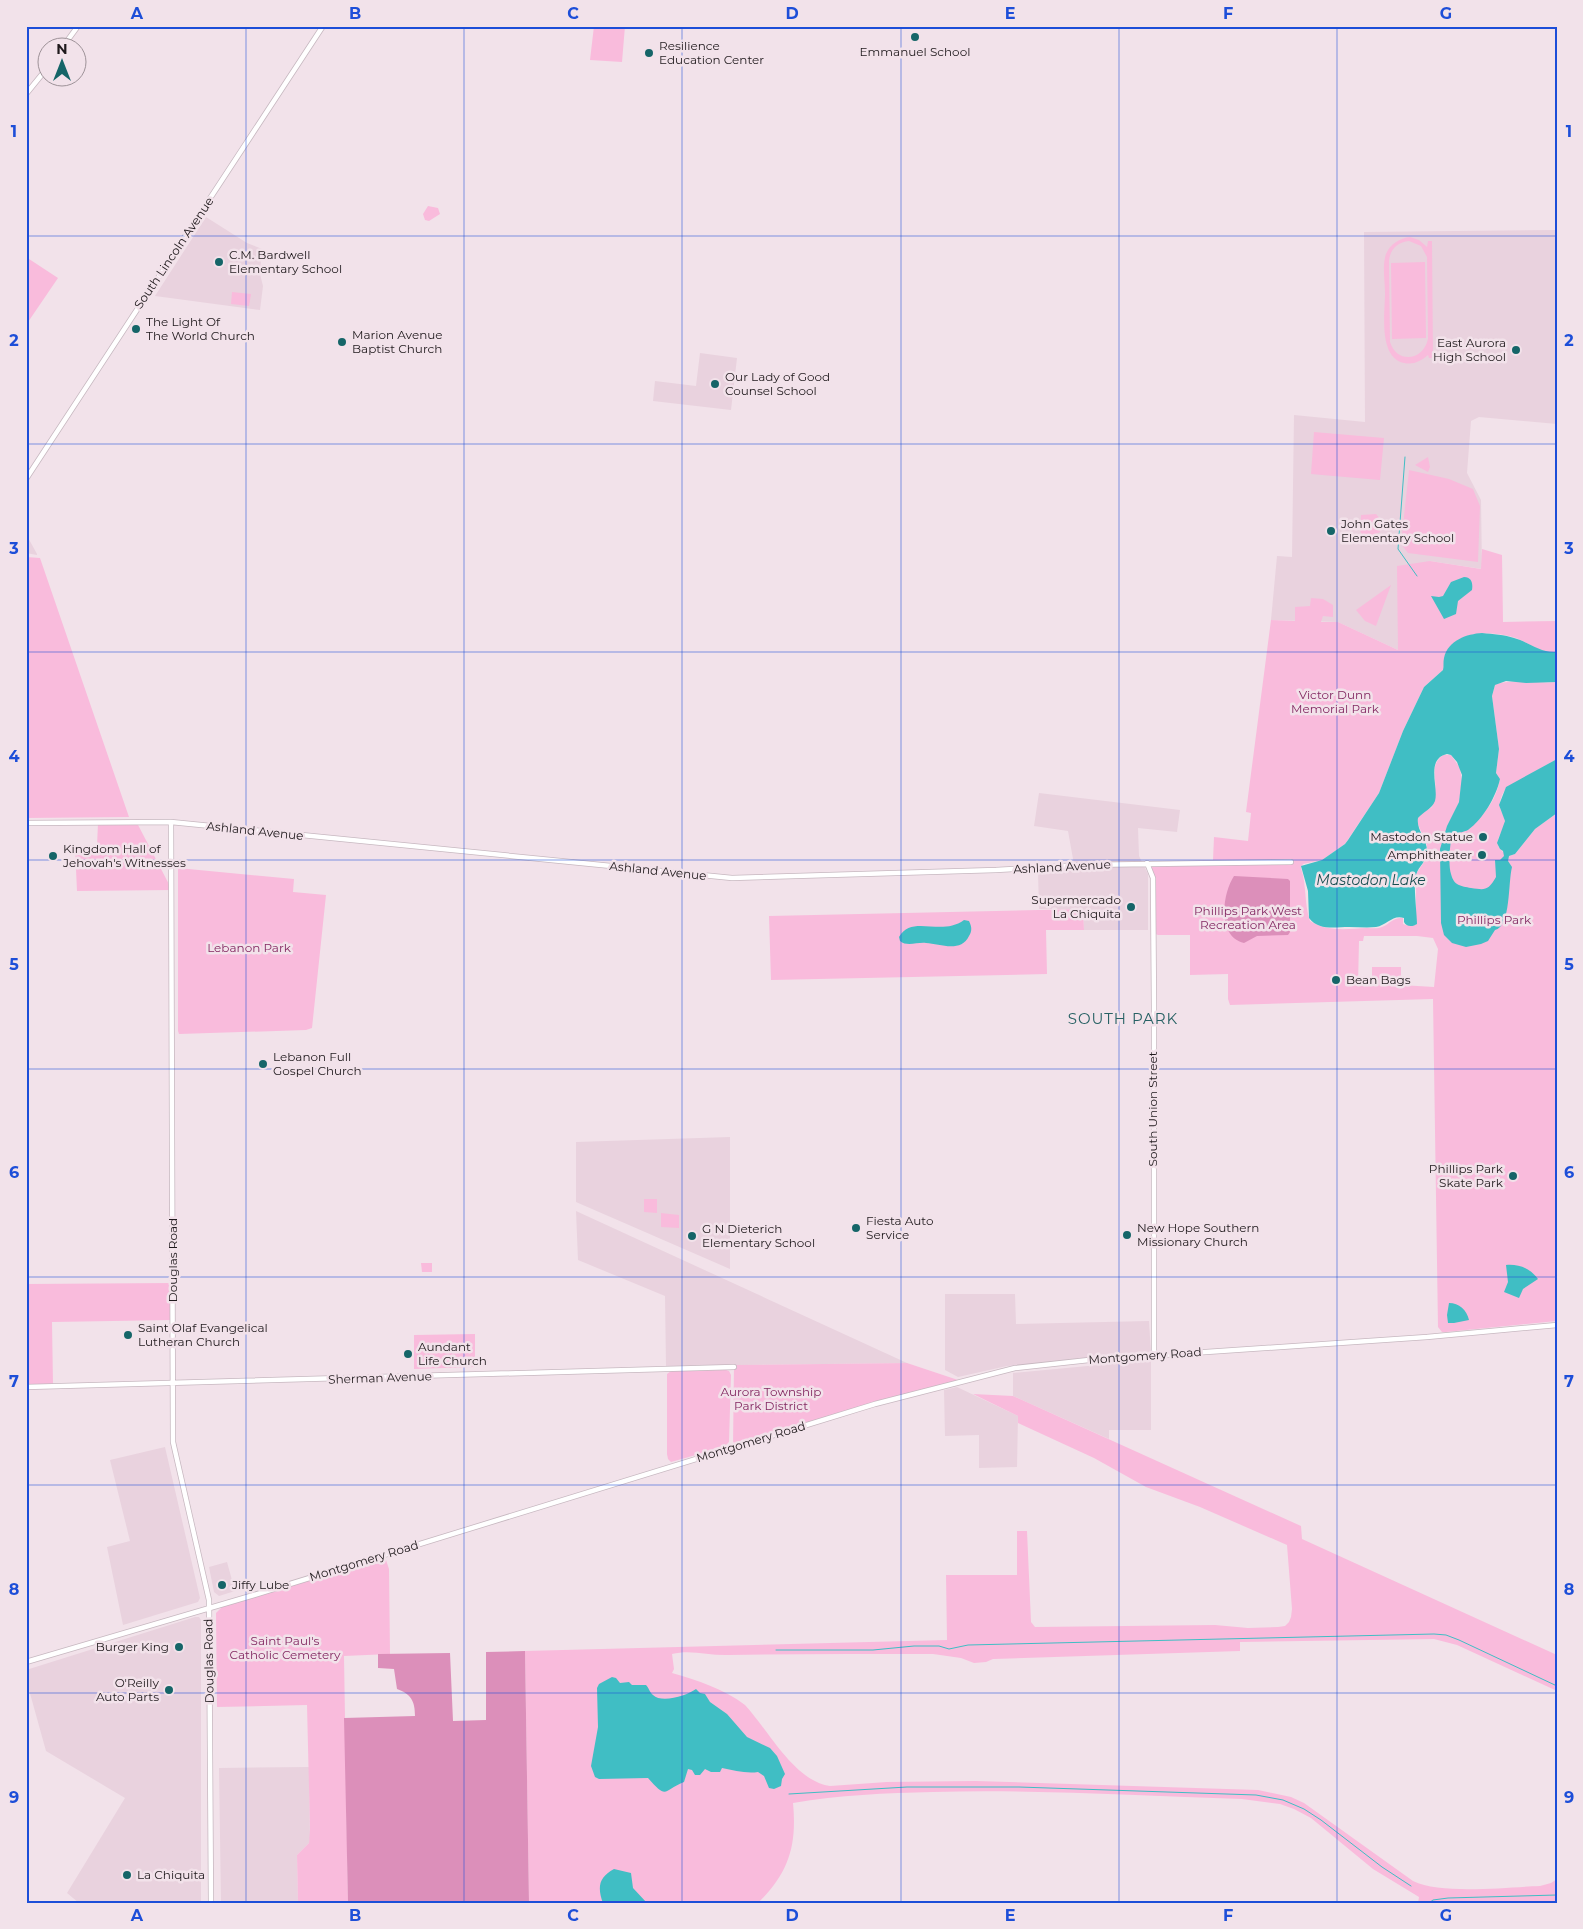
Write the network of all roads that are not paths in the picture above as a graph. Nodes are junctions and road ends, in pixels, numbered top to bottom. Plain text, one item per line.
1 (78, 26) edge
2 (323, 26) edge
3 (69, 38) edge
4 (38, 79) edge
5 (26, 94) edge
6 (26, 479) edge
7 (171, 822) junction
8 (26, 823) edge
9 (1291, 862) dead end
10 (1147, 863) junction
11 (1557, 1325) edge
12 (1154, 1356) junction
13 (734, 1367) dead end
14 (174, 1383) junction
15 (26, 1387) edge
16 (209, 1607) junction
17 (26, 1662) edge
18 (210, 1903) edge

1 - 3 street
2 - 6 street, South Lincoln Avenue
4 - 5 street
7 - 8 street, Ashland Avenue
7 - 10 street, Ashland Avenue
7 - 14 street, Douglas Road
9 - 10 street, Ashland Avenue
10 - 12 street, South Union Street
11 - 12 street, Montgomery Road
12 - 16 street, Montgomery Road
13 - 14 street, Sherman Avenue
14 - 15 street, Sherman Avenue
14 - 16 street, Douglas Road
16 - 17 street, Montgomery Road
16 - 18 street, Douglas Road

